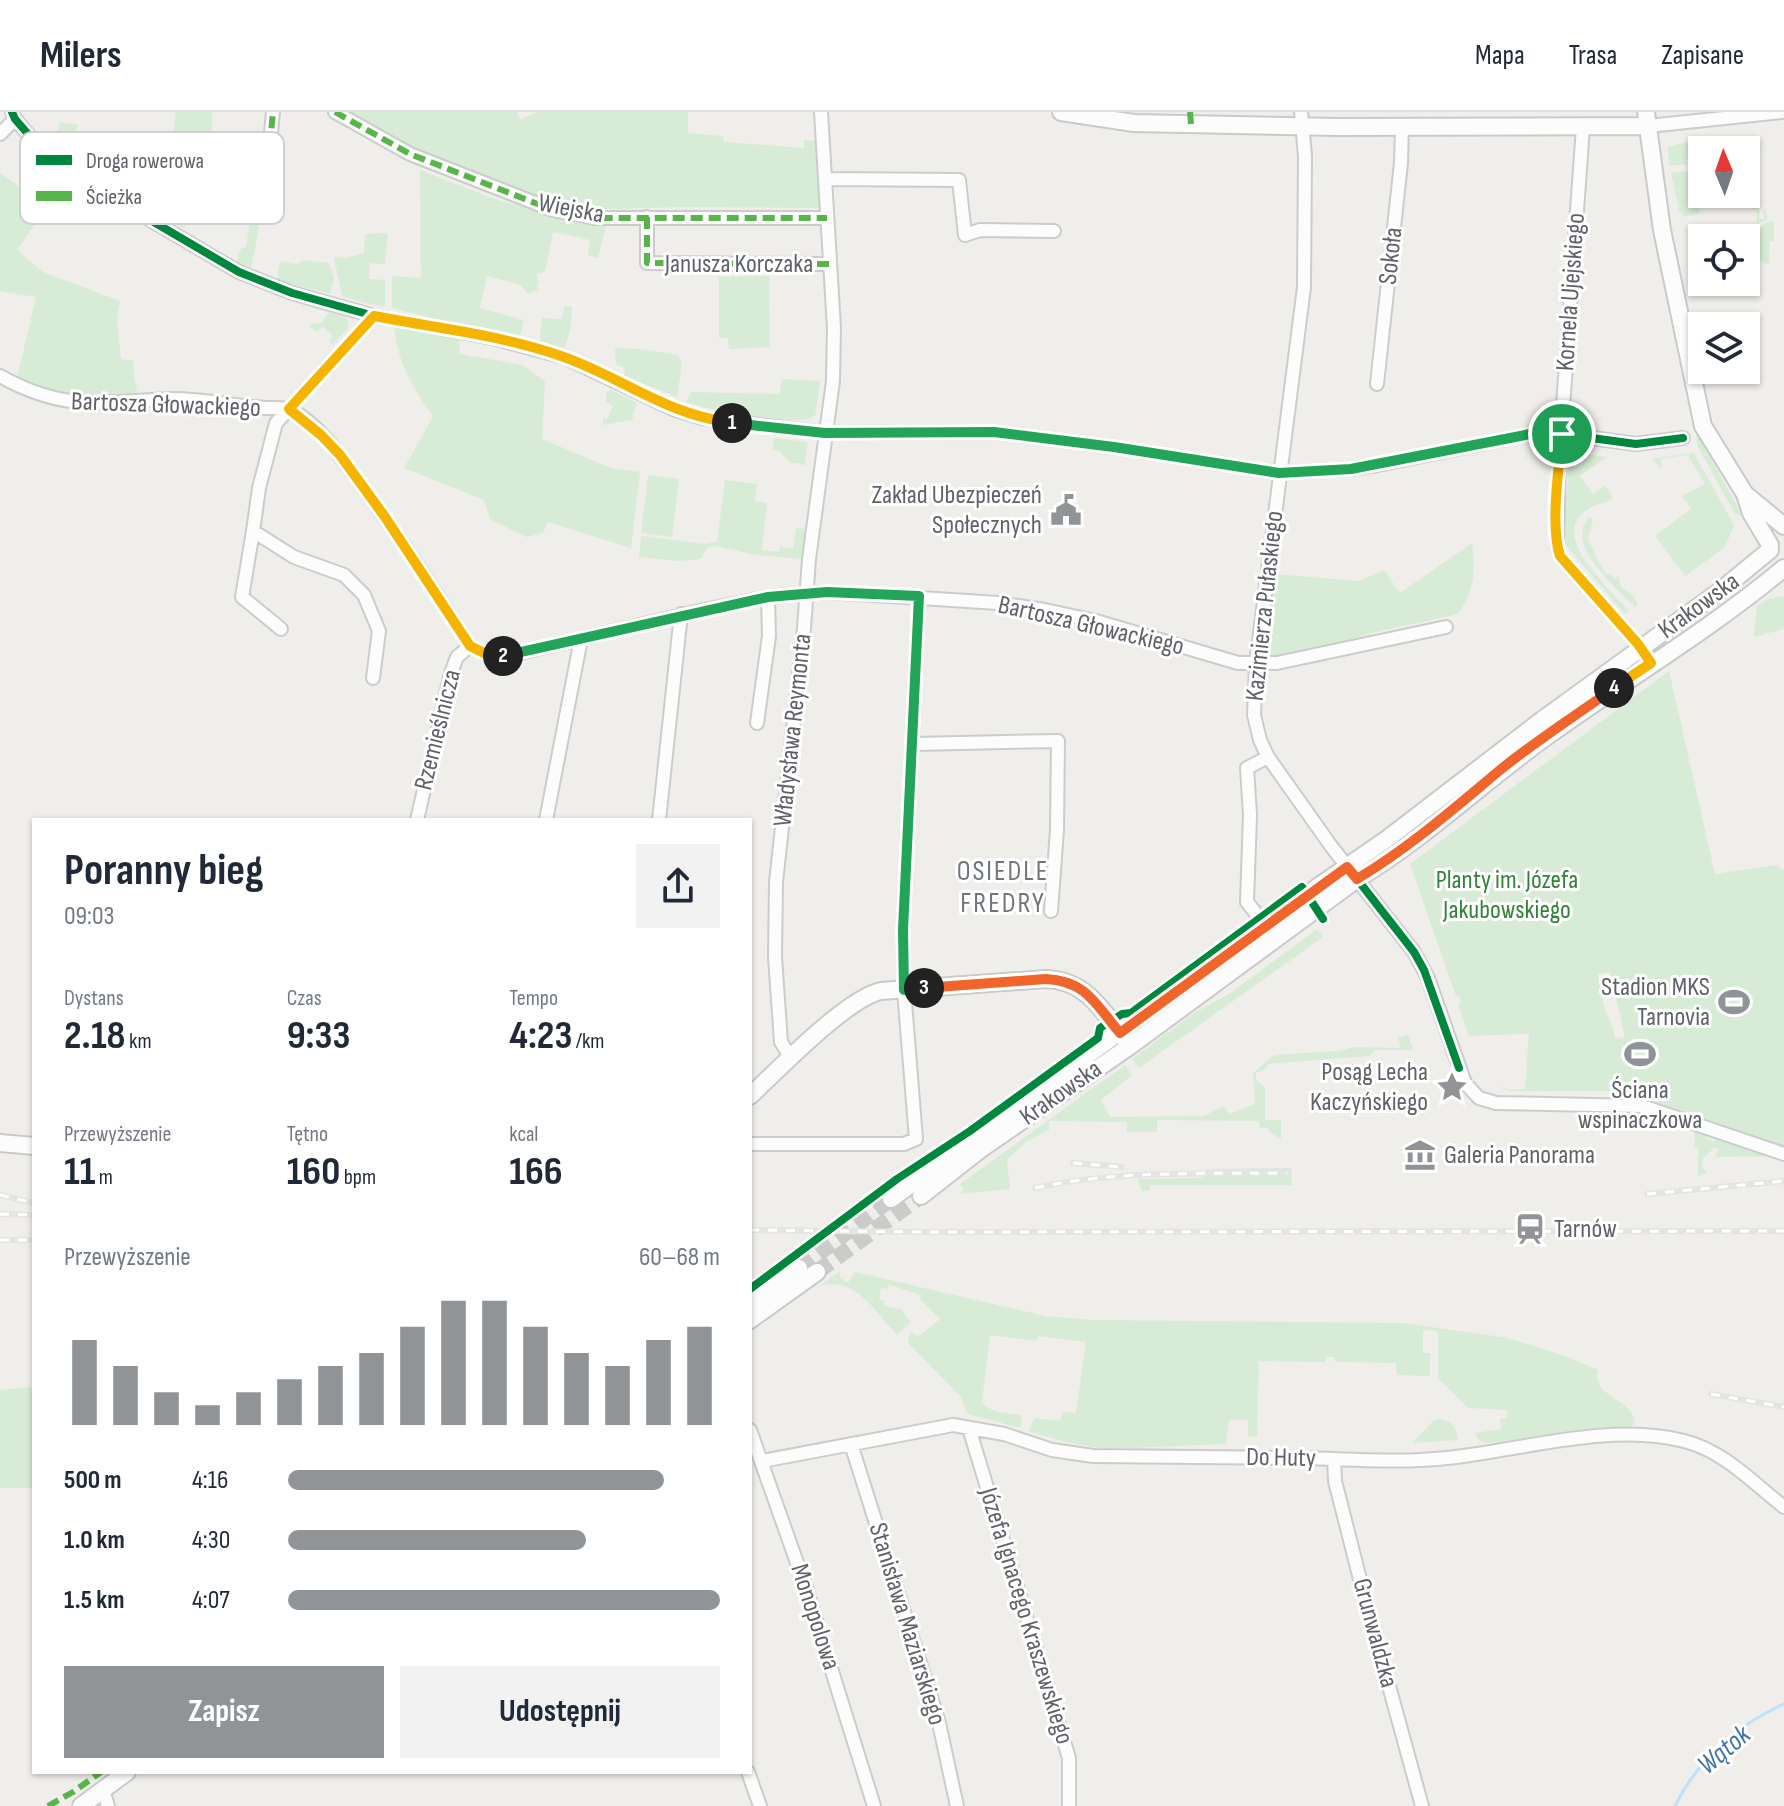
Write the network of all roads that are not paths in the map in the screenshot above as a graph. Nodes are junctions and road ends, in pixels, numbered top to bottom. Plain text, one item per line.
1 (273, 112) edge
2 (335, 112) edge
3 (821, 112) edge
4 (1061, 112) edge
5 (1782, 112) edge
6 (1104, 115) edge
7 (13, 116) edge
8 (1302, 119) edge
9 (1647, 119) edge
10 (1578, 122) edge
11 (1402, 127) junction
12 (27, 132) edge
13 (271, 132) edge
14 (0, 134) edge
15 (825, 179) junction
16 (647, 217) junction
17 (827, 218) junction
18 (157, 224) edge
19 (1054, 231) dead end
20 (829, 264) junction
21 (374, 316) junction
22 (0, 376) edge
23 (1377, 384) dead end
24 (289, 409) junction
25 (825, 433) junction
26 (1562, 434) junction
27 (1683, 438) dead end
28 (1279, 473) junction
29 (1745, 494) junction
30 (1784, 527) edge
31 (253, 531) junction
32 (1770, 548) junction
33 (1784, 566) edge
34 (807, 593) junction
35 (919, 596) junction
36 (768, 597) junction
37 (681, 614) junction
38 (1446, 627) dead end
39 (281, 629) dead end
40 (581, 639) junction
41 (470, 646) junction
42 (1641, 647) junction
43 (1651, 663) junction
44 (1256, 664) junction
45 (373, 678) dead end
46 (757, 723) dead end
47 (913, 744) junction
48 (1268, 757) junction
49 (417, 818) edge
50 (546, 818) edge
51 (659, 818) edge
52 (1352, 873) junction
53 (1051, 911) dead end
54 (1265, 925) junction
55 (904, 990) junction
56 (1125, 1040) junction
57 (791, 1058) junction
58 (752, 1094) edge
59 (0, 1143) edge
60 (752, 1144) edge
61 (32, 1146) edge
62 (1784, 1154) edge
63 (921, 1196) tunnel mouth
64 (891, 1199) tunnel mouth
65 (799, 1268) tunnel mouth
66 (817, 1272) tunnel mouth
67 (752, 1303) edge
68 (752, 1319) edge
69 (969, 1428) junction
70 (752, 1435) edge
71 (851, 1444) junction
72 (1334, 1459) junction
73 (762, 1461) junction
74 (1784, 1507) edge
75 (125, 1774) edge
76 (749, 1774) edge
77 (105, 1798) edge
78 (81, 1806) edge
79 (760, 1806) edge
80 (874, 1806) edge
81 (957, 1806) edge
82 (1069, 1806) edge
83 (1422, 1806) edge

1 - 13 street
2 - 16 street, Wiejska
3 - 15 street, Władysława Reymonta
4 - 6 street
5 - 9 street
6 - 8 street
7 - 12 street
7 - 14 street
8 - 11 street
8 - 28 street, Kazimierza Pułaskiego
9 - 10 street
9 - 29 street
10 - 11 street
10 - 26 street, Kornela Ujejskiego
11 - 23 street, Sokoła
15 - 17 street, Władysława Reymonta
15 - 19 street
16 - 17 street, Wiejska
16 - 20 street, Janusza Korczaka
17 - 20 street, Władysława Reymonta
18 - 21 street
20 - 25 street, Władysława Reymonta
21 - 24 street
21 - 25 street
22 - 24 street, Bartosza Głowackiego
24 - 31 street
24 - 41 street, Bartosza Głowackiego
25 - 28 street
25 - 34 street, Władysława Reymonta
26 - 27 street
26 - 28 street
26 - 42 street, Kornela Ujejskiego
28 - 44 street, Kazimierza Pułaskiego
29 - 30 street
29 - 32 street
30 - 32 street, Krakowska
31 - 39 street
31 - 45 street
32 - 33 street
32 - 42 street, Krakowska
33 - 43 street, Krakowska
34 - 35 street, Bartosza Głowackiego
34 - 36 street, Bartosza Głowackiego
34 - 57 street, Władysława Reymonta
35 - 44 street, Bartosza Głowackiego
35 - 47 street
36 - 37 street, Bartosza Głowackiego
36 - 46 street
37 - 40 street, Bartosza Głowackiego
37 - 51 street
38 - 44 street, Bartosza Głowackiego
40 - 41 street, Bartosza Głowackiego
40 - 50 street
41 - 49 street, Rzemieślnicza
42 - 43 street, Kornela Ujejskiego
42 - 52 street, Krakowska
43 - 52 street, Krakowska
44 - 48 street, Kazimierza Pułaskiego
47 - 53 street
47 - 55 street
48 - 52 street, Kazimierza Pułaskiego
48 - 54 street
52 - 54 street, Krakowska
52 - 56 street, Krakowska
52 - 62 street, Kazimierza Pułaskiego
54 - 56 street, Krakowska
55 - 56 street
55 - 57 street
55 - 60 street
56 - 63 street, Krakowska
56 - 64 street, Krakowska
57 - 58 street
59 - 61 street
65 - 67 street
66 - 68 street
69 - 71 street, Do Huty
69 - 72 street, Do Huty
69 - 82 street, Józefa Ignacego Kraszewskiego
70 - 73 street, Monopolowa
71 - 73 street, Do Huty
71 - 81 street, Stanisława Maziarskiego
72 - 74 street, Do Huty
72 - 83 street, Grunwaldzka
73 - 80 street, Monopolowa
75 - 77 street
76 - 79 street
77 - 78 street

